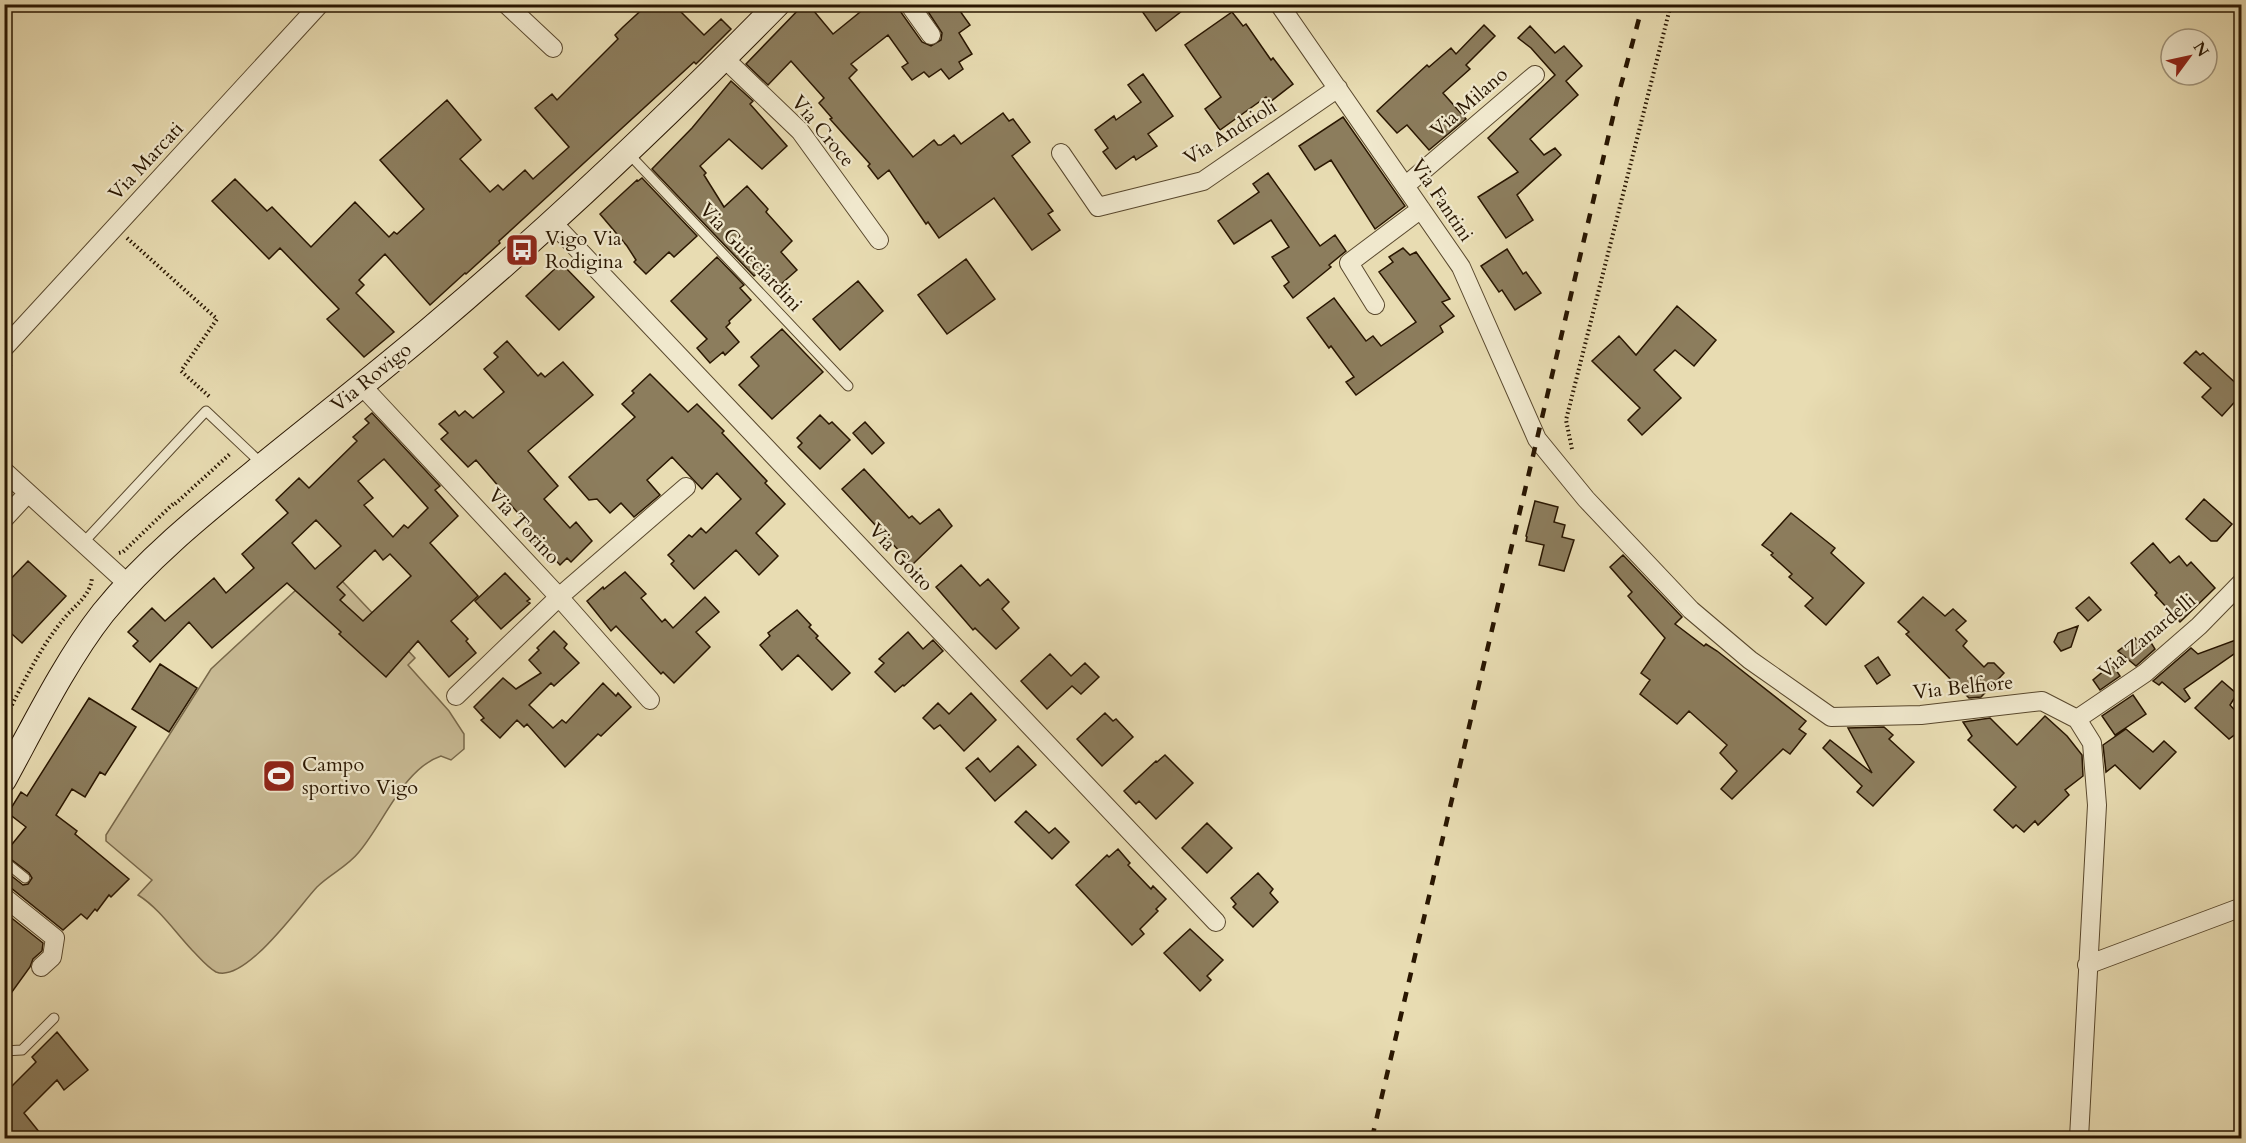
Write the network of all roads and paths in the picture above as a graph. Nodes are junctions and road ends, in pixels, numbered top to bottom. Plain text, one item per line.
1 (320, 4) edge
2 (506, 4) edge
3 (778, 4) edge
4 (909, 4) edge
5 (1279, 4) edge
6 (1671, 4) edge
7 (931, 35) dead end
8 (553, 48) dead end
9 (725, 58) junction
10 (1535, 75) dead end
11 (1338, 88) junction
12 (628, 153) junction
13 (1061, 153) dead end
14 (1405, 186) junction
15 (1421, 209) junction
16 (553, 223) junction
17 (115, 228) junction
18 (879, 240) dead end
19 (1375, 305) dead end
20 (4, 348) edge
21 (362, 386) junction
22 (848, 386) dead end
23 (218, 403) dead end
24 (1537, 439) joint
25 (235, 450) dead end
26 (1576, 453) dead end
27 (263, 465) junction
28 (4, 471) edge
29 (686, 488) dead end
30 (28, 493) junction
31 (174, 503) junction
32 (182, 511) dead end
33 (4, 519) edge
34 (83, 543) junction
35 (115, 550) dead end
36 (93, 573) dead end
37 (2241, 582) edge
38 (128, 584) junction
39 (559, 597) junction
40 (456, 696) dead end
41 (650, 700) dead end
42 (2078, 719) junction
43 (4, 721) edge
44 (4, 780) edge
45 (4, 861) edge
46 (25, 878) dead end
47 (4, 897) edge
48 (2241, 907) edge
49 (1216, 922) dead end
50 (2087, 965) junction
51 (41, 967) dead end
52 (54, 1018) dead end
53 (4, 1051) edge
54 (2079, 1138) edge

1 - 17 street, Via Marcati
2 - 8 street
3 - 9 main road, Via Rovigo
4 - 7 street
5 - 11 street, Via Fantini
6 - 26 path
9 - 12 main road, Via Rovigo
9 - 18 street, Via Croce
10 - 14 street, Via Milano
11 - 13 street, Via Andrioli
11 - 14 street, Via Fantini
12 - 16 main road, Via Rovigo
12 - 22 lane, Via Guicciardini
14 - 15 street, Via Fantini
15 - 19 street
15 - 24 street, Via Fantini
16 - 21 main road, Via Rovigo
16 - 49 street, Via Goito
17 - 20 street, Via Marcati
17 - 23 path
21 - 27 main road, Via Rovigo
21 - 39 street, Via Torino
24 - 42 street, Via Belfiore
25 - 31 path
27 - 34 lane
27 - 38 main road, Via Rovigo
28 - 30 street
29 - 39 street
30 - 33 street
30 - 34 street
31 - 32 path
31 - 35 path
34 - 38 street
36 - 43 path
37 - 42 street, Via Zanardelli
38 - 44 main road, Via Rovigo
39 - 40 street
39 - 41 street, Via Torino
42 - 50 street
45 - 46 lane
47 - 51 street
48 - 50 street
50 - 54 street
52 - 53 lane

